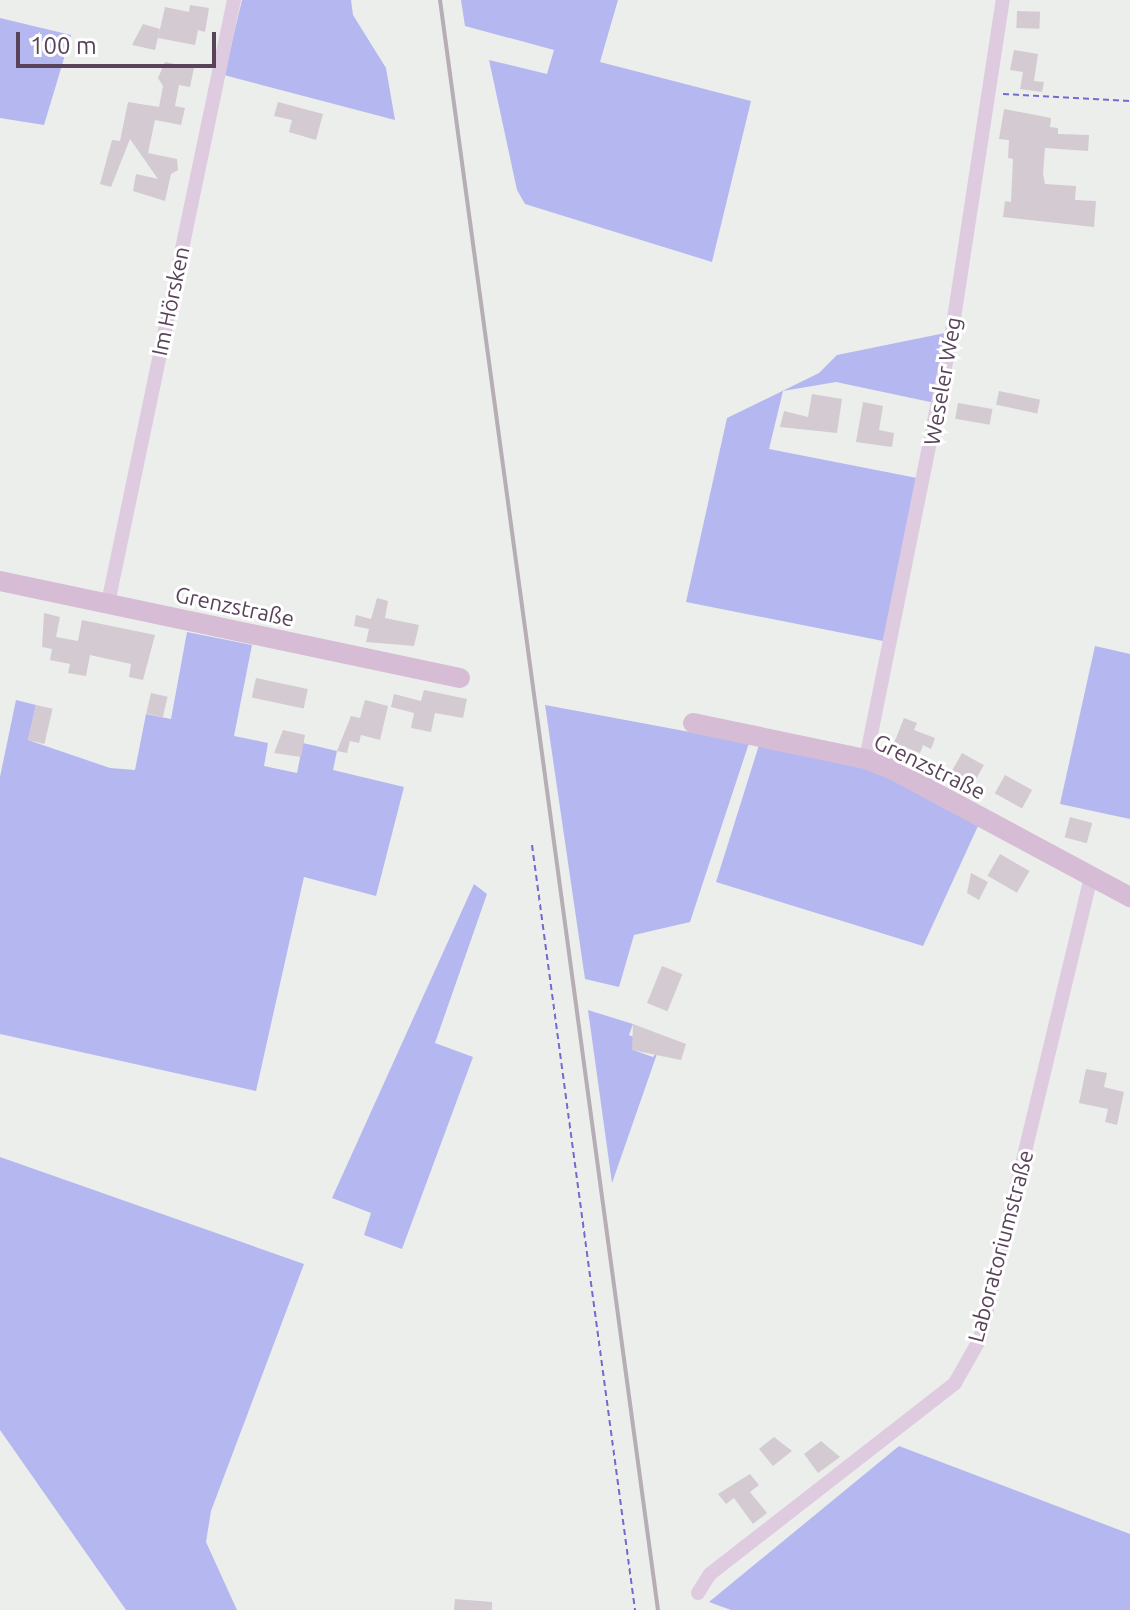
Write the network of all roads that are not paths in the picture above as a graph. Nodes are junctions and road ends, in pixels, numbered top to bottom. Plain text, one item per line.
1 (234, 0) edge
2 (1003, 0) edge
3 (0, 581) edge
4 (108, 603) junction
5 (460, 678) dead end
6 (693, 723) dead end
7 (866, 759) junction
8 (1091, 876) junction
9 (1130, 897) edge
10 (698, 1593) dead end

1 - 4 street, Im Hörsken
2 - 7 street, Weseler Weg
3 - 4 street, Grenzstraße
4 - 5 street, Grenzstraße
6 - 7 street, Grenzstraße
7 - 8 street, Grenzstraße
8 - 9 street, Grenzstraße
8 - 10 street, Laboratoriumstraße

